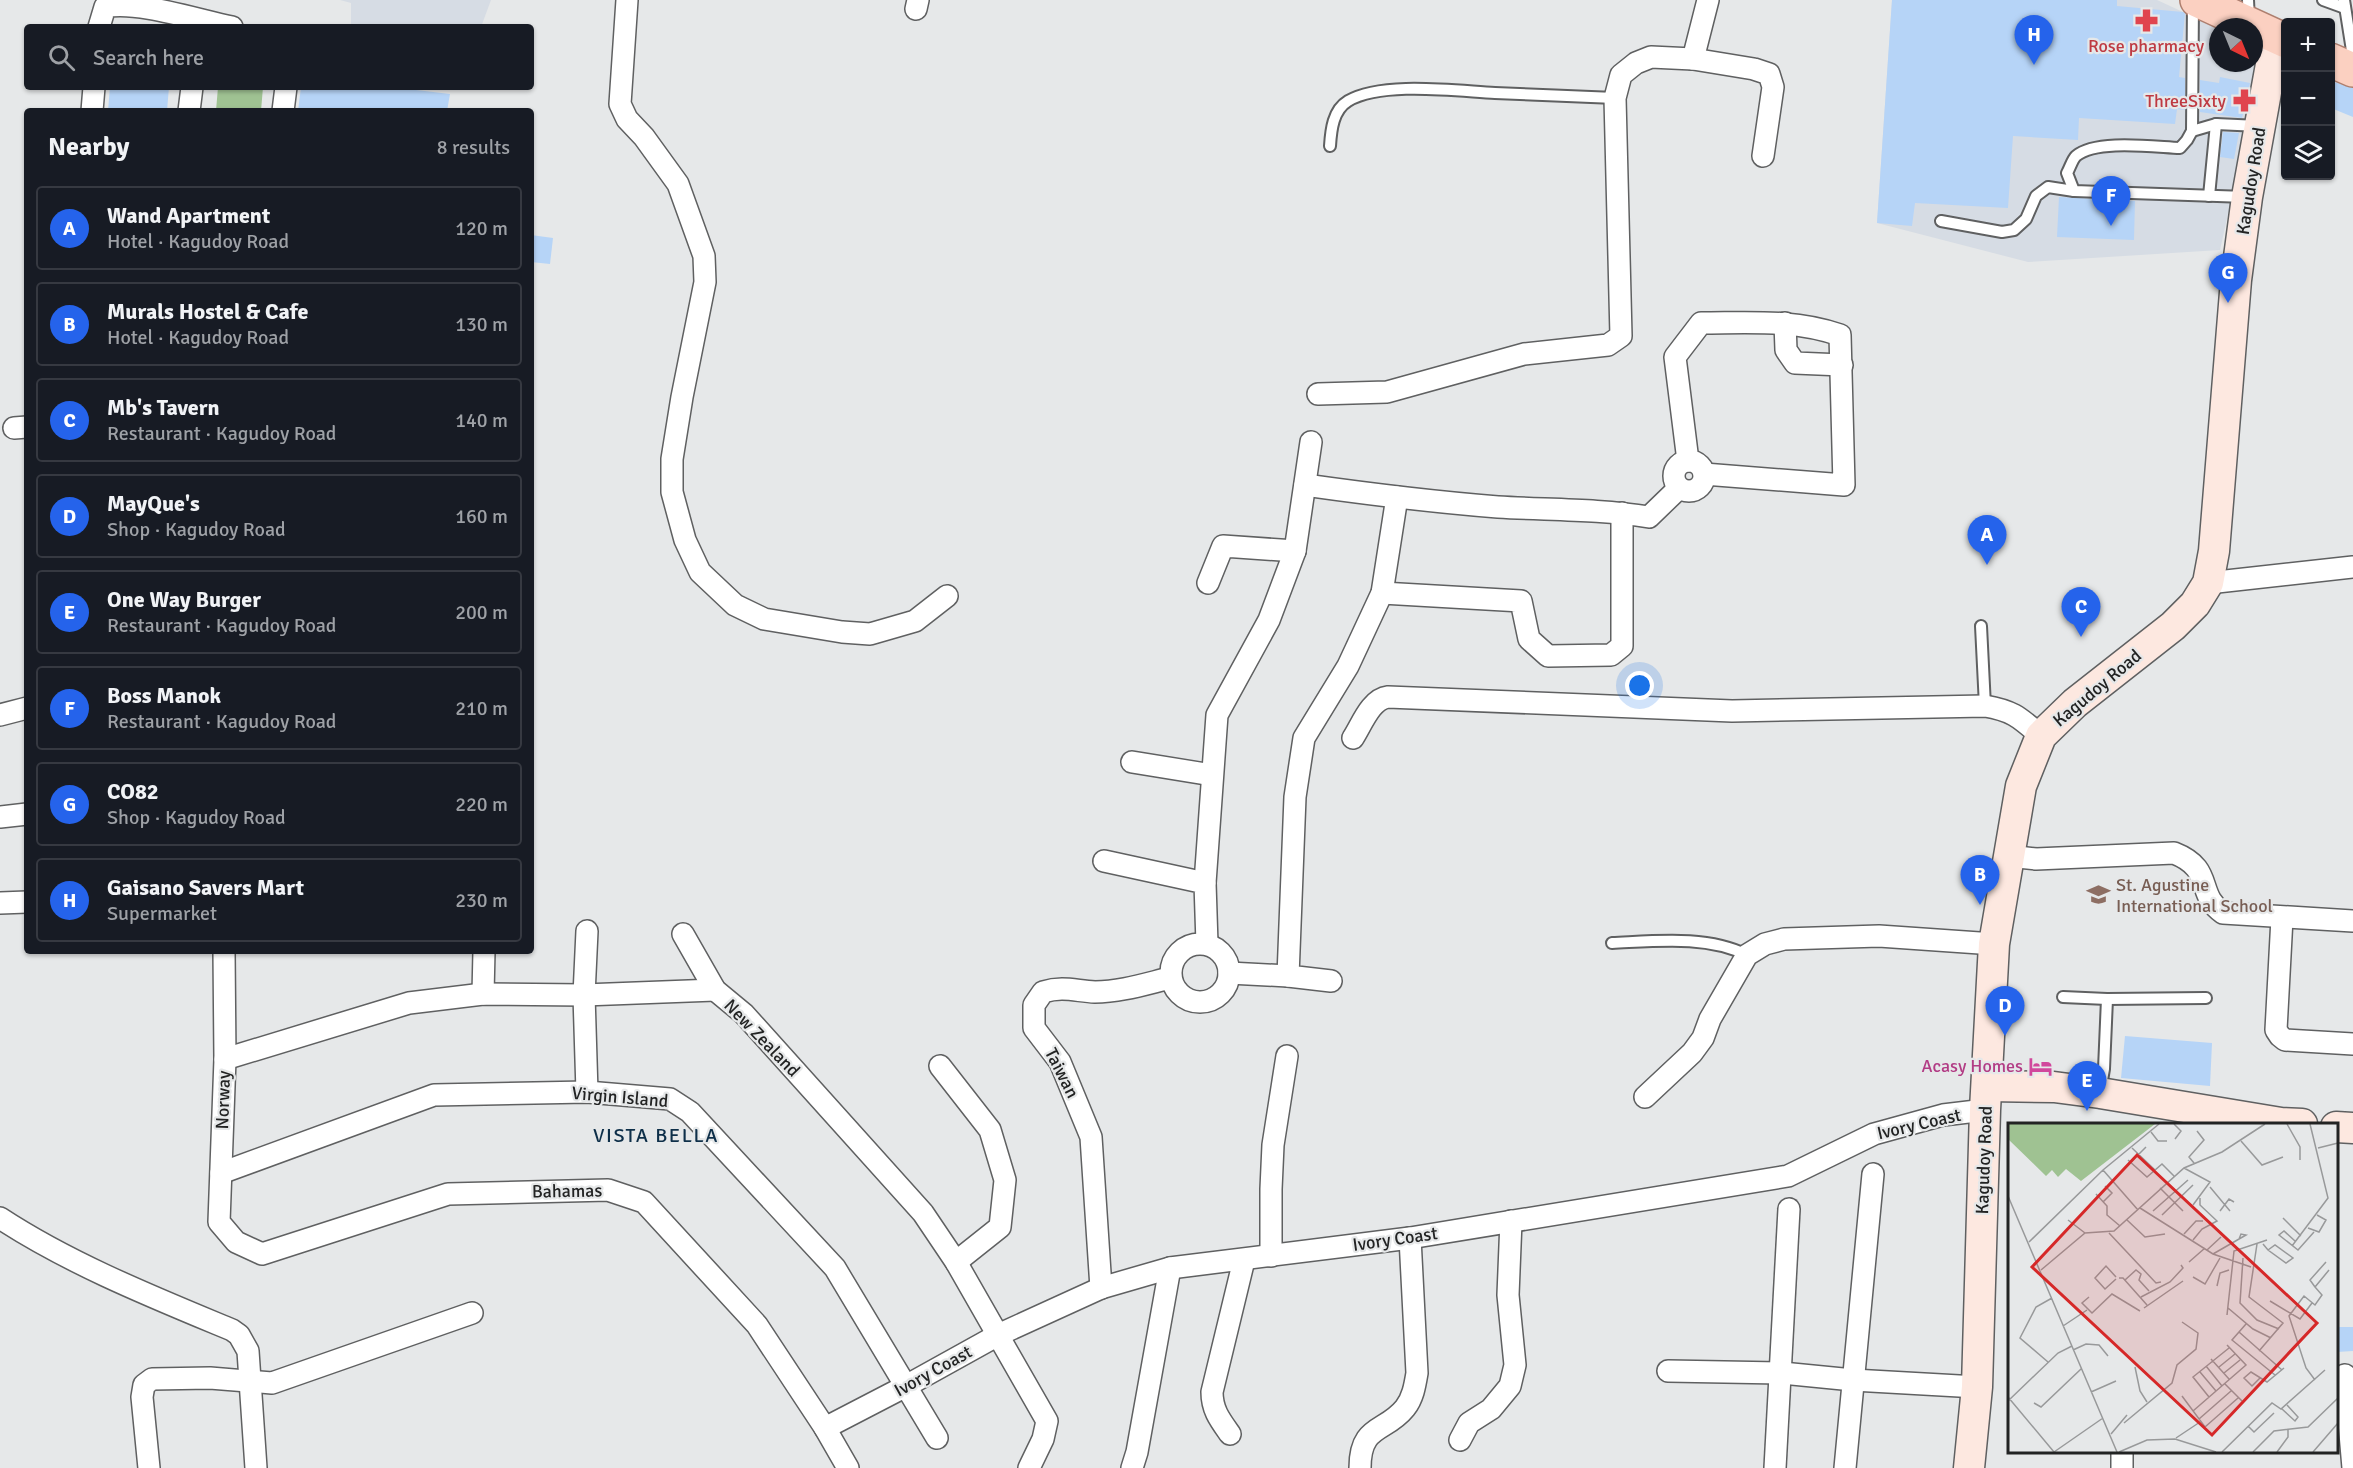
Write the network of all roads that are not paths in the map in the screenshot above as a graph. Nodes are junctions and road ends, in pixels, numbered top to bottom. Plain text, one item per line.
1 (627, 0) edge
2 (1708, 0) edge
3 (2195, 0) edge
4 (2323, 0) edge
5 (2345, 4) edge
6 (162, 5) edge
7 (102, 17) edge
8 (198, 23) edge
9 (2265, 25) edge
10 (2353, 57) edge
11 (1693, 59) junction
12 (2335, 62) edge
13 (2353, 70) edge
14 (94, 90) edge
15 (192, 90) edge
16 (286, 90) edge
17 (1615, 98) junction
18 (92, 108) edge
19 (189, 108) edge
20 (283, 108) edge
21 (2216, 124) junction
22 (2259, 126) junction
23 (2192, 131) junction
24 (1330, 146) dead end
25 (1763, 156) dead end
26 (2074, 191) junction
27 (2209, 196) junction
28 (2247, 198) junction
29 (1941, 221) dead end
30 (1785, 322) junction
31 (1842, 365) junction
32 (1318, 394) dead end
33 (1311, 442) dead end
34 (1696, 467) junction
35 (1305, 485) junction
36 (1397, 497) junction
37 (1622, 513) junction
38 (1294, 551) junction
39 (2353, 567) edge
40 (1208, 583) dead end
41 (2208, 583) junction
42 (1382, 593) junction
43 (947, 596) dead end
44 (1981, 626) dead end
45 (1985, 706) junction
46 (24, 709) edge
47 (0, 715) edge
48 (2041, 736) junction
49 (1353, 738) dead end
50 (1132, 762) dead end
51 (1212, 775) junction
52 (24, 814) edge
53 (0, 817) edge
54 (2008, 856) junction
55 (1104, 861) dead end
56 (1205, 883) junction
57 (24, 902) edge
58 (0, 903) edge
59 (2282, 918) junction
60 (2353, 921) edge
61 (587, 931) dead end
62 (683, 934) dead end
63 (1612, 943) dead end
64 (1207, 944) junction
65 (1994, 944) junction
66 (224, 954) edge
67 (484, 954) edge
68 (1747, 955) junction
69 (1229, 974) junction
70 (1288, 976) junction
71 (1170, 978) junction
72 (1331, 981) dead end
73 (715, 990) junction
74 (483, 994) junction
75 (584, 995) junction
76 (2063, 997) dead end
77 (2206, 998) dead end
78 (2107, 999) junction
79 (2353, 1044) edge
80 (1287, 1056) dead end
81 (225, 1059) junction
82 (940, 1066) dead end
83 (587, 1092) junction
84 (2100, 1093) junction
85 (1645, 1097) dead end
86 (1986, 1098) junction
87 (2289, 1123) edge
88 (2338, 1127) edge
89 (2353, 1128) edge
90 (221, 1173) junction
91 (1873, 1174) dead end
92 (1789, 1209) dead end
93 (0, 1218) edge
94 (1511, 1221) junction
95 (1410, 1238) junction
96 (236, 1242) joint
97 (1271, 1256) junction
98 (1244, 1260) junction
99 (956, 1262) junction
100 (1170, 1268) junction
101 (1101, 1288) junction
102 (472, 1313) dead end
103 (998, 1335) junction
104 (1668, 1371) dead end
105 (1782, 1373) junction
106 (2345, 1375) edge
107 (1853, 1380) junction
108 (251, 1382) junction
109 (906, 1386) junction
110 (1977, 1387) junction
111 (825, 1428) junction
112 (1230, 1434) dead end
113 (937, 1438) dead end
114 (1460, 1440) dead end
115 (149, 1468) edge
116 (256, 1468) edge
117 (848, 1468) edge
118 (1029, 1468) edge
119 (1132, 1468) edge
120 (1360, 1468) edge
121 (1775, 1468) edge
122 (1845, 1468) edge
123 (1969, 1468) edge
124 (2352, 1468) edge

1 - 43 street
2 - 11 street
3 - 9 main road
3 - 23 lane
4 - 5 lane
5 - 10 lane
6 - 7 street
6 - 8 street
9 - 22 street, Kagudoy Road
11 - 17 street
11 - 25 street
12 - 13 main road
14 - 18 street
15 - 19 street
16 - 20 street
17 - 24 lane
17 - 32 street
21 - 22 lane
21 - 23 lane
21 - 27 lane
22 - 28 street, Kagudoy Road
23 - 26 lane
26 - 27 lane
26 - 29 lane
27 - 28 lane
28 - 41 street, Kagudoy Road
30 - 31 street
30 - 31 street
30 - 34 street
31 - 34 street
33 - 35 street
34 - 37 street
35 - 36 street
35 - 38 street
36 - 37 street
36 - 42 street
37 - 42 street
38 - 40 street
38 - 51 street
39 - 41 street
41 - 48 street, Kagudoy Road
42 - 70 street
44 - 45 lane
45 - 48 street
45 - 49 street
46 - 47 street
48 - 54 street, Kagudoy Road
50 - 51 street
51 - 56 street
52 - 53 street
54 - 59 street
54 - 65 street, Kagudoy Road
55 - 56 street
56 - 64 street
57 - 58 street
59 - 60 street
59 - 79 street
61 - 75 street
62 - 73 street
63 - 68 lane
64 - 69 street
64 - 71 street
65 - 68 street
65 - 86 street, Kagudoy Road
66 - 81 street, Norway
67 - 74 street
68 - 85 street
69 - 70 street
69 - 71 street
70 - 72 street
71 - 101 street, Taiwan
73 - 75 street, New Zealand
73 - 99 street, New Zealand
74 - 75 street, New Zealand
74 - 81 street, New Zealand
75 - 83 street
76 - 78 lane
77 - 78 lane
78 - 84 lane
80 - 97 street
81 - 90 street, Norway
82 - 99 street
83 - 90 street, Virgin Island
83 - 109 street, Virgin Island
84 - 86 street
84 - 87 street
86 - 94 street, Ivory Coast
86 - 110 street, Kagudoy Road
88 - 89 street
90 - 96 street, Norway
91 - 107 street
92 - 105 street
93 - 108 street
94 - 95 street, Ivory Coast
94 - 114 street
95 - 97 street, Ivory Coast
95 - 120 street
96 - 111 street, Bahamas
97 - 98 street, Ivory Coast
98 - 100 street, Ivory Coast
98 - 112 street
99 - 103 street, New Zealand
100 - 101 street, Ivory Coast
100 - 119 street
101 - 103 street, Ivory Coast
102 - 108 street
103 - 109 street, Ivory Coast
103 - 118 street, New Zealand
104 - 105 street
105 - 107 street
105 - 121 street
106 - 124 street
107 - 110 street
107 - 122 street
108 - 115 street
108 - 116 street
109 - 111 street, Ivory Coast
109 - 113 street, Virgin Island
110 - 123 street, Kagudoy Road
111 - 117 street, Bahamas

